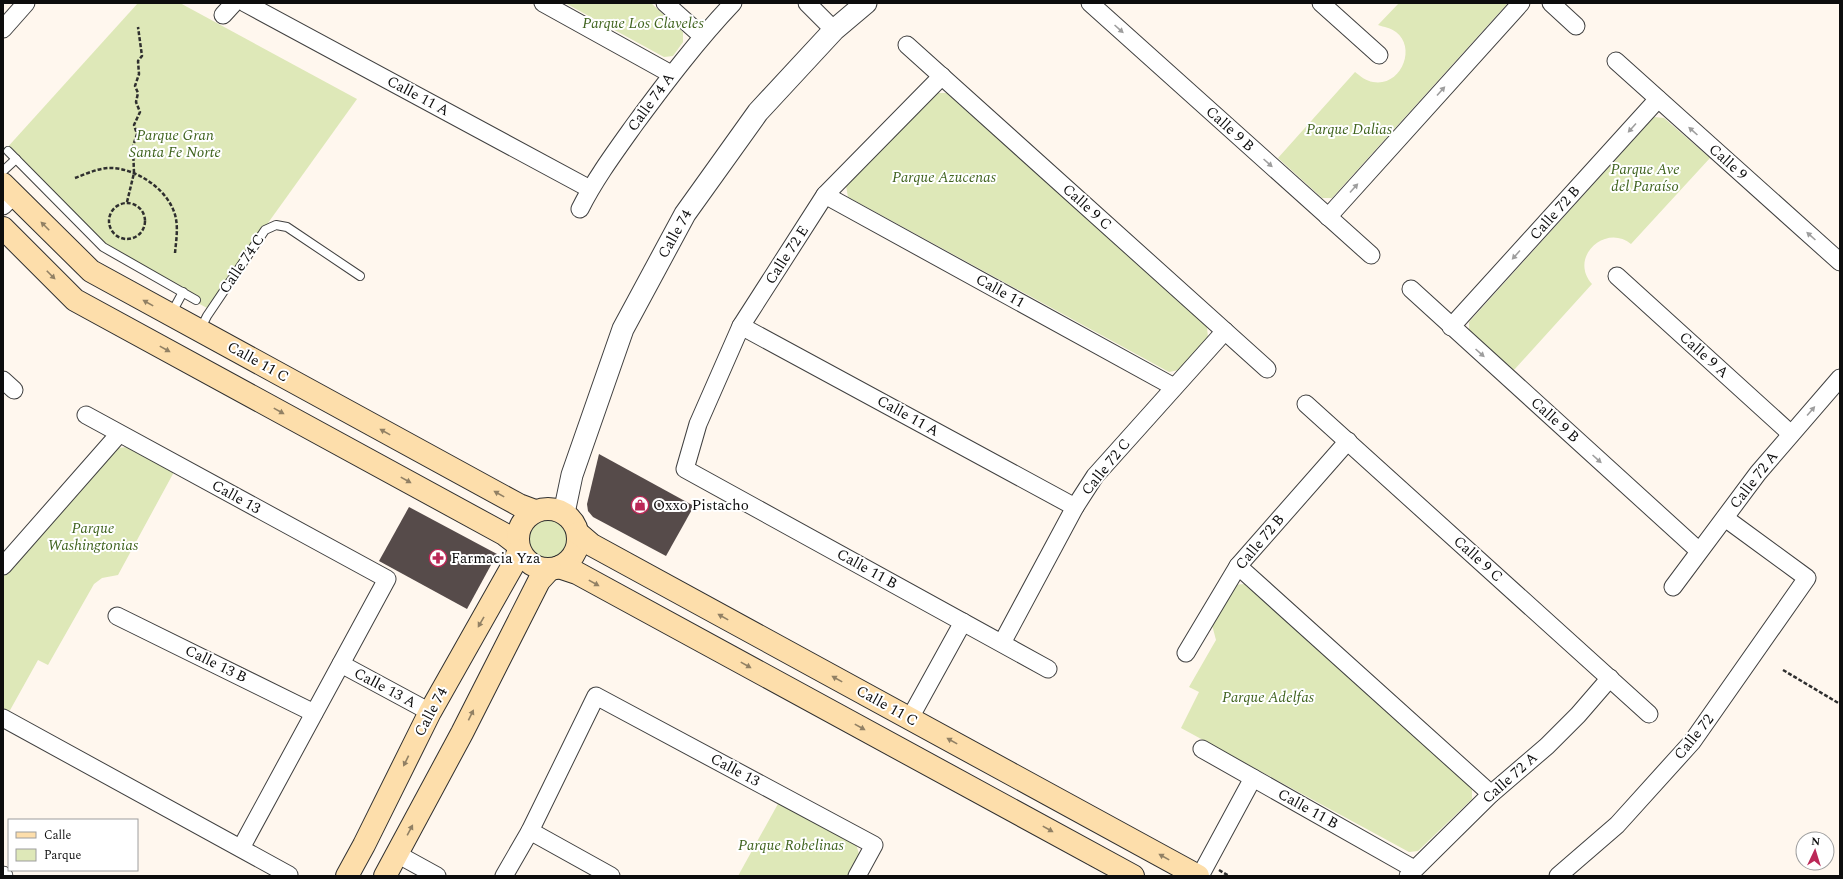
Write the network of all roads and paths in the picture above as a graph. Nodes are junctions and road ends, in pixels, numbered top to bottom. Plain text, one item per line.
1 (26, 3) edge
2 (245, 3) edge
3 (543, 3) edge
4 (665, 3) edge
5 (733, 3) edge
6 (807, 3) edge
7 (866, 3) edge
8 (1090, 3) edge
9 (1321, 3) edge
10 (1521, 3) edge
11 (1551, 3) edge
12 (1576, 26) dead end
13 (138, 27) dead end
14 (3, 29) edge
15 (834, 30) junction
16 (702, 36) junction
17 (907, 45) dead end
18 (1379, 55) dead end
19 (1616, 61) dead end
20 (671, 74) junction
21 (942, 76) junction
22 (1658, 99) junction
23 (8, 151) dead end
24 (16, 159) junction
25 (3, 171) edge
26 (134, 173) junction
27 (75, 178) dead end
28 (590, 189) junction
29 (7, 195) edge
30 (825, 195) junction
31 (127, 202) junction
32 (580, 209) dead end
33 (1328, 217) junction
34 (3, 228) edge
35 (175, 252) dead end
36 (1371, 255) dead end
37 (1840, 262) edge
38 (360, 276) dead end
39 (1617, 276) dead end
40 (1410, 289) dead end
41 (183, 292) junction
42 (196, 300) dead end
43 (171, 315) junction
44 (741, 326) junction
45 (1451, 327) junction
46 (199, 330) junction
47 (1225, 331) junction
48 (189, 362) junction
49 (1267, 369) dead end
50 (1840, 378) edge
51 (1174, 387) junction
52 (1306, 404) dead end
53 (86, 415) dead end
54 (356, 416) junction
55 (119, 434) junction
56 (1791, 434) junction
57 (1348, 442) junction
58 (340, 444) junction
59 (685, 469) joint
60 (1075, 507) junction
61 (534, 511) junction
62 (564, 513) junction
63 (1725, 518) junction
64 (578, 533) junction
65 (518, 547) junction
66 (1699, 551) junction
67 (3, 566) edge
68 (1238, 566) junction
69 (555, 568) junction
70 (647, 575) junction
71 (1673, 587) dead end
72 (498, 592) junction
73 (628, 601) junction
74 (525, 607) junction
75 (117, 616) dead end
76 (963, 622) junction
77 (1002, 643) junction
78 (1186, 653) dead end
79 (458, 663) junction
80 (341, 664) junction
81 (1048, 669) dead end
82 (1782, 670) dead end
83 (1610, 678) junction
84 (488, 680) junction
85 (1840, 704) edge
86 (430, 712) junction
87 (314, 713) junction
88 (1649, 714) dead end
89 (3, 718) edge
90 (910, 718) junction
91 (1202, 749) dead end
92 (976, 755) junction
93 (1006, 771) junction
94 (1253, 778) junction
95 (962, 783) junction
96 (1033, 786) junction
97 (1491, 794) junction
98 (992, 799) junction
99 (1018, 813) junction
100 (530, 831) junction
101 (241, 848) junction
102 (397, 854) junction
103 (1411, 873) edge
104 (289, 875) dead end
105 (347, 876) edge
106 (385, 876) edge
107 (437, 876) edge
108 (504, 876) edge
109 (611, 876) edge
110 (857, 876) edge
111 (1133, 876) edge
112 (1199, 876) edge
113 (1558, 876) edge

1 - 14 street
2 - 28 street, Calle 11 A
3 - 20 street
4 - 16 street
5 - 16 street, Calle 74 A
6 - 15 street
7 - 15 street, Calle 74
8 -> 33 street, Calle 9 B
9 - 18 street
33 -> 10 street
11 - 12 street
13 - 26 path
15 - 62 street, Calle 74
16 - 20 street, Calle 74 A
17 - 21 street, Calle 9 C
19 - 22 street, Calle 9
20 - 28 street, Calle 74 A
21 - 30 street, Calle 72 E
21 - 47 street, Calle 9 C
37 -> 22 street, Calle 9
22 -> 45 street, Calle 72 B
23 - 24 lane
24 - 25 lane
24 - 41 lane
26 - 27 path
26 - 31 path
26 - 35 path
28 - 32 street, Calle 74 A
43 -> 29 main road, Calle 11 C
30 - 44 street, Calle 72 E
30 - 51 street, Calle 11
31 - 31 path
33 - 36 street, Calle 9 B
34 -> 48 main road
38 - 46 lane, Calle 74 C
39 - 56 street, Calle 9 A
40 - 45 street, Calle 9 B
41 - 42 lane
41 - 43 lane
43 - 46 main road, Calle 11 C
44 - 59 street, Calle 72 E
44 - 60 street, Calle 11 A
45 -> 66 street, Calle 9 B
46 - 48 main road
46 - 54 main road, Calle 11 C
47 - 49 street, Calle 9 C
47 - 51 street, Calle 72 C
48 -> 58 main road
56 -> 50 street, Calle 72 A
51 - 60 street, Calle 72 C
52 - 57 street, Calle 9 C
53 - 55 street, Calle 13
54 - 58 main road
61 -> 54 main road, Calle 11 C
55 - 67 street
55 - 80 street, Calle 13
56 - 63 street, Calle 72 A
57 - 68 street, Calle 72 B
57 - 83 street, Calle 9 C
58 -> 65 main road
59 - 76 street, Calle 11 B
60 - 77 street, Calle 72 C
61 - 62 main road
61 - 65 main road
62 - 64 main road
63 - 66 street, Calle 72 A
63 - 113 street, Calle 72
64 - 69 main road
64 - 70 main road, Calle 11 C
65 - 69 main road
65 - 72 main road, Calle 74
66 - 71 street, Calle 72 A
68 - 78 street, Calle 72 B
68 - 97 street
69 -> 73 main road
69 - 74 main road
70 - 73 main road
90 -> 70 main road, Calle 11 C
72 - 74 main road
72 -> 79 main road, Calle 74
73 -> 95 main road
74 - 84 main road
75 - 87 street, Calle 13 B
76 - 77 street, Calle 11 B
76 - 90 street
77 - 81 street, Calle 11 B
79 - 84 main road
79 - 86 main road, Calle 74
80 - 86 street, Calle 13 A
80 - 87 street
82 - 85 path
83 - 88 street, Calle 9 C
83 - 97 street, Calle 72 A
102 -> 84 main road
86 -> 105 main road, Calle 74
87 - 101 street
89 - 101 street
92 -> 90 main road, Calle 11 C
91 - 94 street, Calle 11 B
92 - 93 main road, Calle 11 C
92 - 95 main road
93 - 96 main road, Calle 11 C
93 - 98 main road
94 - 103 street, Calle 11 B
94 - 112 street
95 - 98 main road
96 - 99 main road
112 -> 96 main road, Calle 11 C
97 - 103 street, Calle 72 A
98 - 99 main road
99 -> 111 main road
100 - 108 street
100 - 109 street
100 - 110 street, Calle 13
101 - 104 street
102 - 106 main road
102 - 107 street

